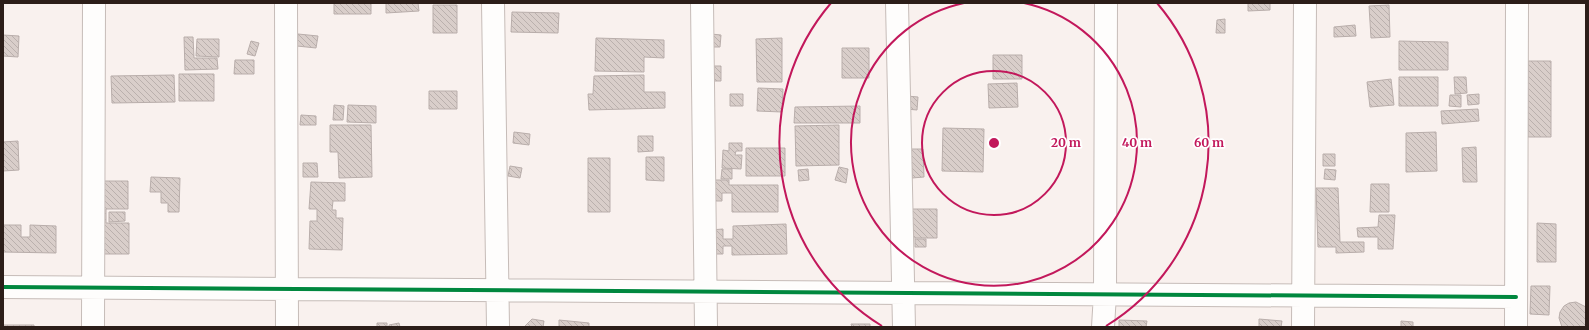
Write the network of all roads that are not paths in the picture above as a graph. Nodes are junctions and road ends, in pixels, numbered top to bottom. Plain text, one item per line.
1 (94, 3) edge
2 (286, 3) edge
3 (493, 3) edge
4 (702, 3) edge
5 (898, 3) edge
6 (1106, 3) edge
7 (1305, 3) edge
8 (1517, 3) edge
9 (3, 287) edge
10 (94, 288) junction
11 (287, 289) junction
12 (498, 291) junction
13 (706, 292) junction
14 (904, 293) junction
15 (1104, 294) junction
16 (1303, 296) junction
17 (1516, 297) junction
18 (93, 327) edge
19 (287, 327) edge
20 (498, 327) edge
21 (706, 327) edge
22 (904, 327) edge
23 (1103, 327) edge
24 (1303, 327) edge
25 (1516, 327) edge

1 - 10 street
2 - 11 street
3 - 12 street
4 - 13 street
5 - 14 street
6 - 15 street
7 - 16 street
8 - 17 street
9 - 10 street
10 - 11 street
10 - 18 street
11 - 12 street
11 - 19 street
12 - 13 street
12 - 20 street
13 - 14 street
13 - 21 street
14 - 15 street
14 - 22 street
15 - 16 street
15 - 23 street
16 - 17 street
16 - 24 street
17 - 25 street

